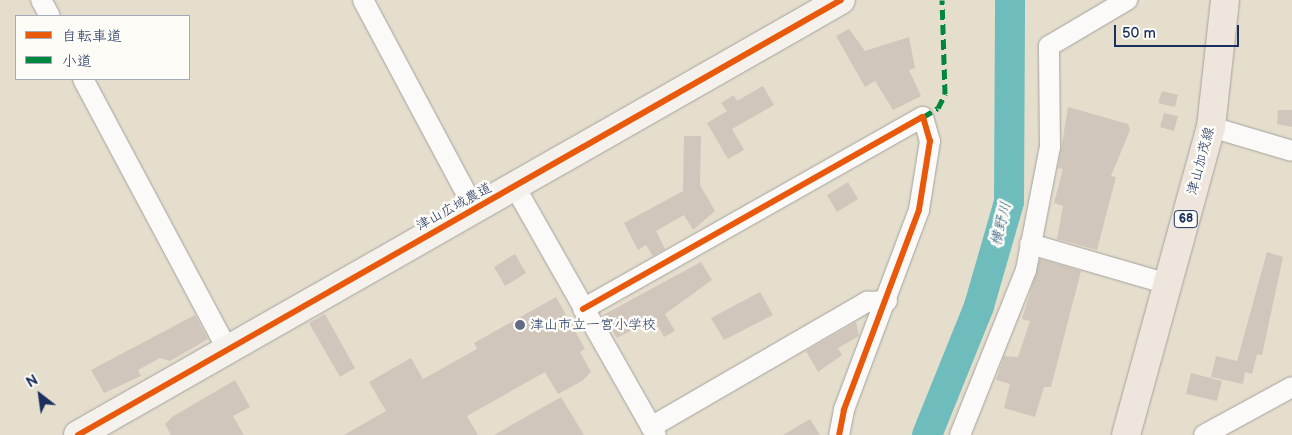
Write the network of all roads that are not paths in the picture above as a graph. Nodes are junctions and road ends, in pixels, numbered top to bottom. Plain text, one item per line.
1 (41, 0) edge
2 (363, 0) edge
3 (841, 0) edge
4 (1127, 0) edge
5 (1225, 0) edge
6 (49, 15) edge
7 (84, 80) edge
8 (1211, 127) junction
9 (1292, 151) edge
10 (515, 187) junction
11 (475, 210) junction
12 (1030, 244) junction
13 (1168, 284) junction
14 (887, 301) junction
15 (584, 309) junction
16 (227, 349) junction
17 (1292, 387) edge
18 (653, 431) edge
19 (79, 435) edge
20 (839, 435) edge
21 (960, 435) edge
22 (1126, 435) edge
23 (1204, 435) edge

1 - 6 street
2 - 11 street
3 - 10 street, 津山広域農道
4 - 12 street
5 - 8 main road, 津山加茂線 / 68
7 - 16 street
8 - 9 street
8 - 13 main road, 津山加茂線 / 68
10 - 11 street, 津山広域農道
10 - 15 street
11 - 16 street, 津山広域農道
12 - 13 street
12 - 21 street
13 - 22 main road, 津山加茂線 / 68
14 - 15 street
14 - 18 street
14 - 20 street
15 - 18 street
16 - 19 street, 津山広域農道
17 - 23 street

